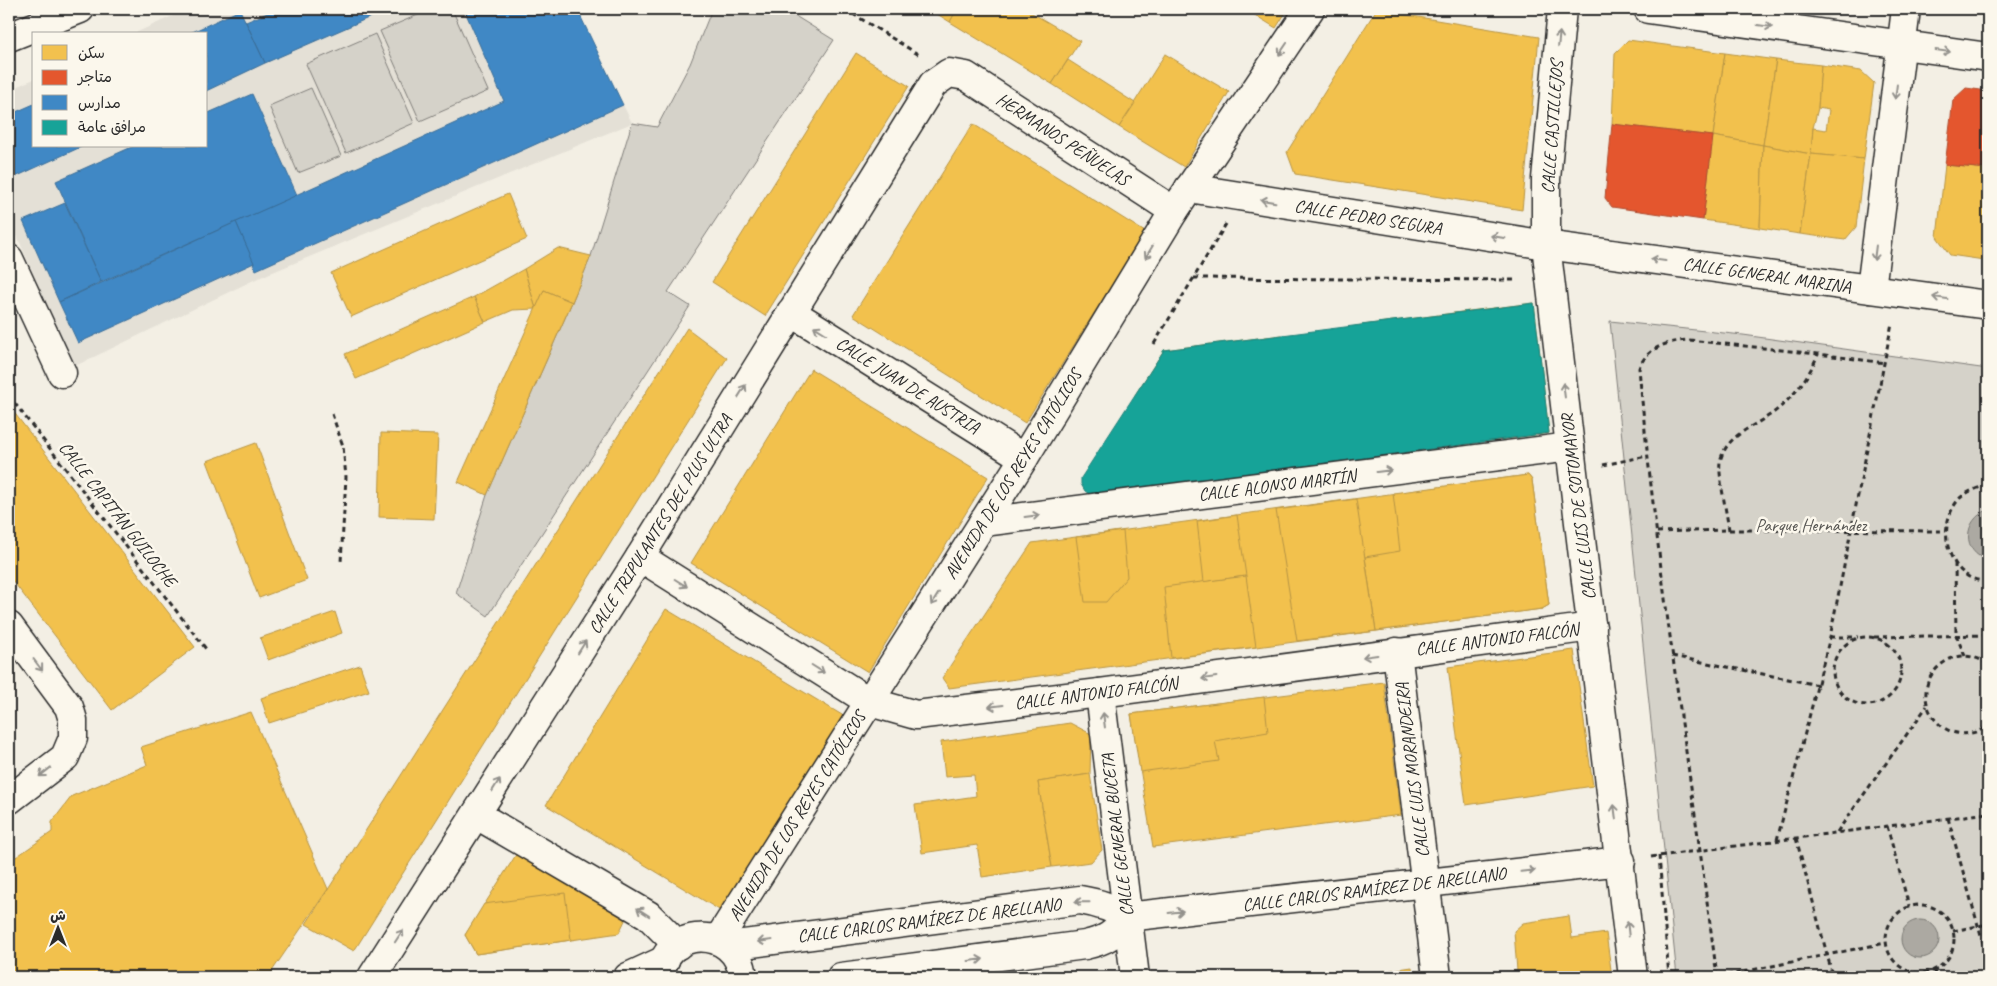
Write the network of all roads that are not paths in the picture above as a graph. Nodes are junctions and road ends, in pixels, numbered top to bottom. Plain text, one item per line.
1 (80, 9) edge
2 (1310, 9) edge
3 (1562, 9) edge
4 (1648, 9) edge
5 (1906, 9) edge
6 (9, 37) edge
7 (1901, 45) junction
8 (1988, 57) edge
9 (949, 73) joint
10 (1189, 188) junction
11 (1174, 210) junction
12 (1546, 245) junction
13 (9, 259) edge
14 (1871, 289) junction
15 (1988, 305) edge
16 (791, 312) junction
17 (62, 373) dead end
18 (1570, 447) junction
19 (1024, 458) junction
20 (983, 522) junction
21 (640, 557) junction
22 (9, 626) edge
23 (1592, 627) junction
24 (1397, 652) junction
25 (1100, 693) junction
26 (870, 702) junction
27 (9, 800) edge
28 (477, 815) junction
29 (1621, 861) junction
30 (1426, 883) junction
31 (1127, 917) junction
32 (723, 943) junction
33 (668, 961) edge
34 (372, 977) edge
35 (628, 977) edge
36 (743, 977) edge
37 (841, 977) edge
38 (1135, 977) edge
39 (1437, 977) edge
40 (1633, 977) edge

1 - 6 street
2 -> 10 street, AVENIDA DE LOS REYES CATÓLICOS
12 -> 3 street, CALLE CASTILLEJOS
4 -> 7 street
5 - 7 street
7 -> 8 street
7 -> 14 street
9 - 11 street, HERMANOS PEÑUELAS
9 - 16 street, CALLE TRIPULANTES DEL PLUS ULTRA
10 - 11 street, AVENIDA DE LOS REYES CATÓLICOS
12 -> 10 street, CALLE PEDRO SEGURA
11 -> 19 street, AVENIDA DE LOS REYES CATÓLICOS
14 -> 12 street, CALLE GENERAL MARINA
18 -> 12 street, CALLE LUIS DE SOTOMAYOR
13 - 17 street
15 -> 14 street, CALLE GENERAL MARINA
19 -> 16 street, CALLE JUAN DE AUSTRIA
21 -> 16 street, CALLE TRIPULANTES DEL PLUS ULTRA
20 -> 18 street, CALLE ALONSO MARTÍN
18 - 23 street, CALLE LUIS DE SOTOMAYOR
19 - 20 street, AVENIDA DE LOS REYES CATÓLICOS
20 -> 26 street, AVENIDA DE LOS REYES CATÓLICOS
21 -> 26 street, CALLE ANTONIO FALCÓN
28 -> 21 street, CALLE TRIPULANTES DEL PLUS ULTRA
22 -> 27 street
23 - 24 street, CALLE ANTONIO FALCÓN
29 -> 23 street, CALLE LUIS DE SOTOMAYOR
24 -> 25 street, CALLE ANTONIO FALCÓN
24 - 30 street, CALLE LUIS MORANDEIRA
25 -> 26 street, CALLE ANTONIO FALCÓN
31 -> 25 street, CALLE GENERAL BUCETA
26 - 32 street, AVENIDA DE LOS REYES CATÓLICOS
33 -> 28 street
34 -> 28 street, CALLE TRIPULANTES DEL PLUS ULTRA
30 -> 29 street, CALLE CARLOS RAMÍREZ DE ARELLANO
40 -> 29 street, CALLE LUIS DE SOTOMAYOR
31 -> 30 street, CALLE CARLOS RAMÍREZ DE ARELLANO
30 - 39 street, CALLE LUIS MORANDEIRA
31 -> 32 street, CALLE CARLOS RAMÍREZ DE ARELLANO
37 -> 31 street
31 - 38 street, CALLE GENERAL BUCETA
32 - 33 street, CALLE CARLOS RAMÍREZ DE ARELLANO
32 - 36 street
33 - 35 street

